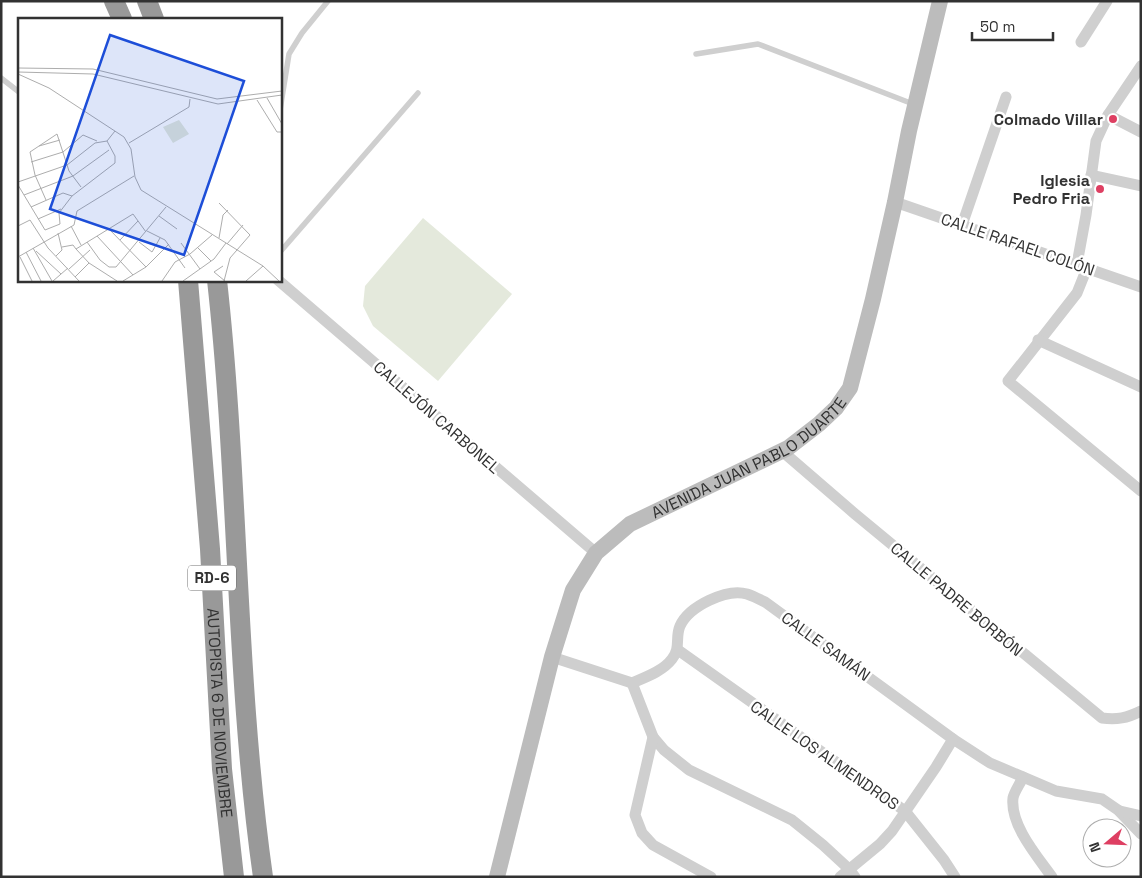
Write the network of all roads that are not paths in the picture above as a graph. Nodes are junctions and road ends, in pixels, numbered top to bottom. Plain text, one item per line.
1 (114, 1) edge
2 (147, 1) edge
3 (328, 1) edge
4 (940, 1) edge
5 (1107, 1) edge
6 (122, 18) edge
7 (154, 18) edge
8 (1081, 42) dead end
9 (696, 54) dead end
10 (1141, 66) edge
11 (1, 78) edge
12 (18, 91) edge
13 (418, 93) dead end
14 (1006, 97) dead end
15 (281, 104) edge
16 (915, 105) junction
17 (1108, 115) junction
18 (1141, 132) edge
19 (1091, 175) junction
20 (1141, 186) edge
21 (895, 202) junction
22 (962, 225) junction
23 (281, 251) edge
24 (1082, 266) junction
25 (188, 281) edge
26 (217, 281) edge
27 (279, 281) edge
28 (1141, 287) edge
29 (1038, 340) junction
30 (1141, 387) edge
31 (782, 451) junction
32 (1141, 491) edge
33 (596, 553) junction
34 (678, 650) junction
35 (552, 657) junction
36 (632, 682) junction
37 (1141, 711) edge
38 (653, 737) junction
39 (953, 739) junction
40 (1023, 777) junction
41 (1118, 810) junction
42 (905, 812) junction
43 (1141, 816) edge
44 (1141, 834) edge
45 (852, 873) edge
46 (234, 877) edge
47 (263, 877) edge
48 (497, 877) edge
49 (711, 877) edge
50 (840, 877) edge
51 (955, 877) edge
52 (1052, 877) edge

1 - 6 highway
2 - 7 highway
3 - 15 lane
4 - 16 main road, AVENIDA JUAN PABLO DUARTE
5 - 8 street
9 - 16 lane
10 - 17 street
11 - 12 lane
13 - 23 lane
14 - 22 street
16 - 21 main road, AVENIDA JUAN PABLO DUARTE
17 - 18 street
17 - 19 street
19 - 20 street
19 - 24 street
21 - 22 street, CALLE RAFAEL COLÓN
21 - 31 main road, AVENIDA JUAN PABLO DUARTE
22 - 24 street, CALLE RAFAEL COLÓN
24 - 28 street, CALLE RAFAEL COLÓN
24 - 29 street
25 - 46 highway, AUTOPISTA 6 DE NOVIEMBRE / RD-6
26 - 47 highway, AUTOPISTA 6 DE NOVIEMBRE / RD-6
27 - 33 street, CALLEJÓN CARBONEL
29 - 30 street
29 - 32 street
31 - 33 main road, AVENIDA JUAN PABLO DUARTE
31 - 37 street, CALLE PADRE BORBÓN
33 - 35 main road, AVENIDA JUAN PABLO DUARTE
34 - 36 street
34 - 39 street, CALLE SAMÁN
34 - 42 street, CALLE LOS ALMENDROS
35 - 36 street
35 - 48 main road, AVENIDA JUAN PABLO DUARTE
36 - 38 street
38 - 45 street
38 - 49 street
39 - 40 street, CALLE SAMÁN
39 - 42 street
40 - 41 street, CALLE SAMÁN
40 - 52 street
41 - 43 street
41 - 44 street
42 - 45 street
42 - 51 street, CALLE LOS ALMENDROS
45 - 50 street

